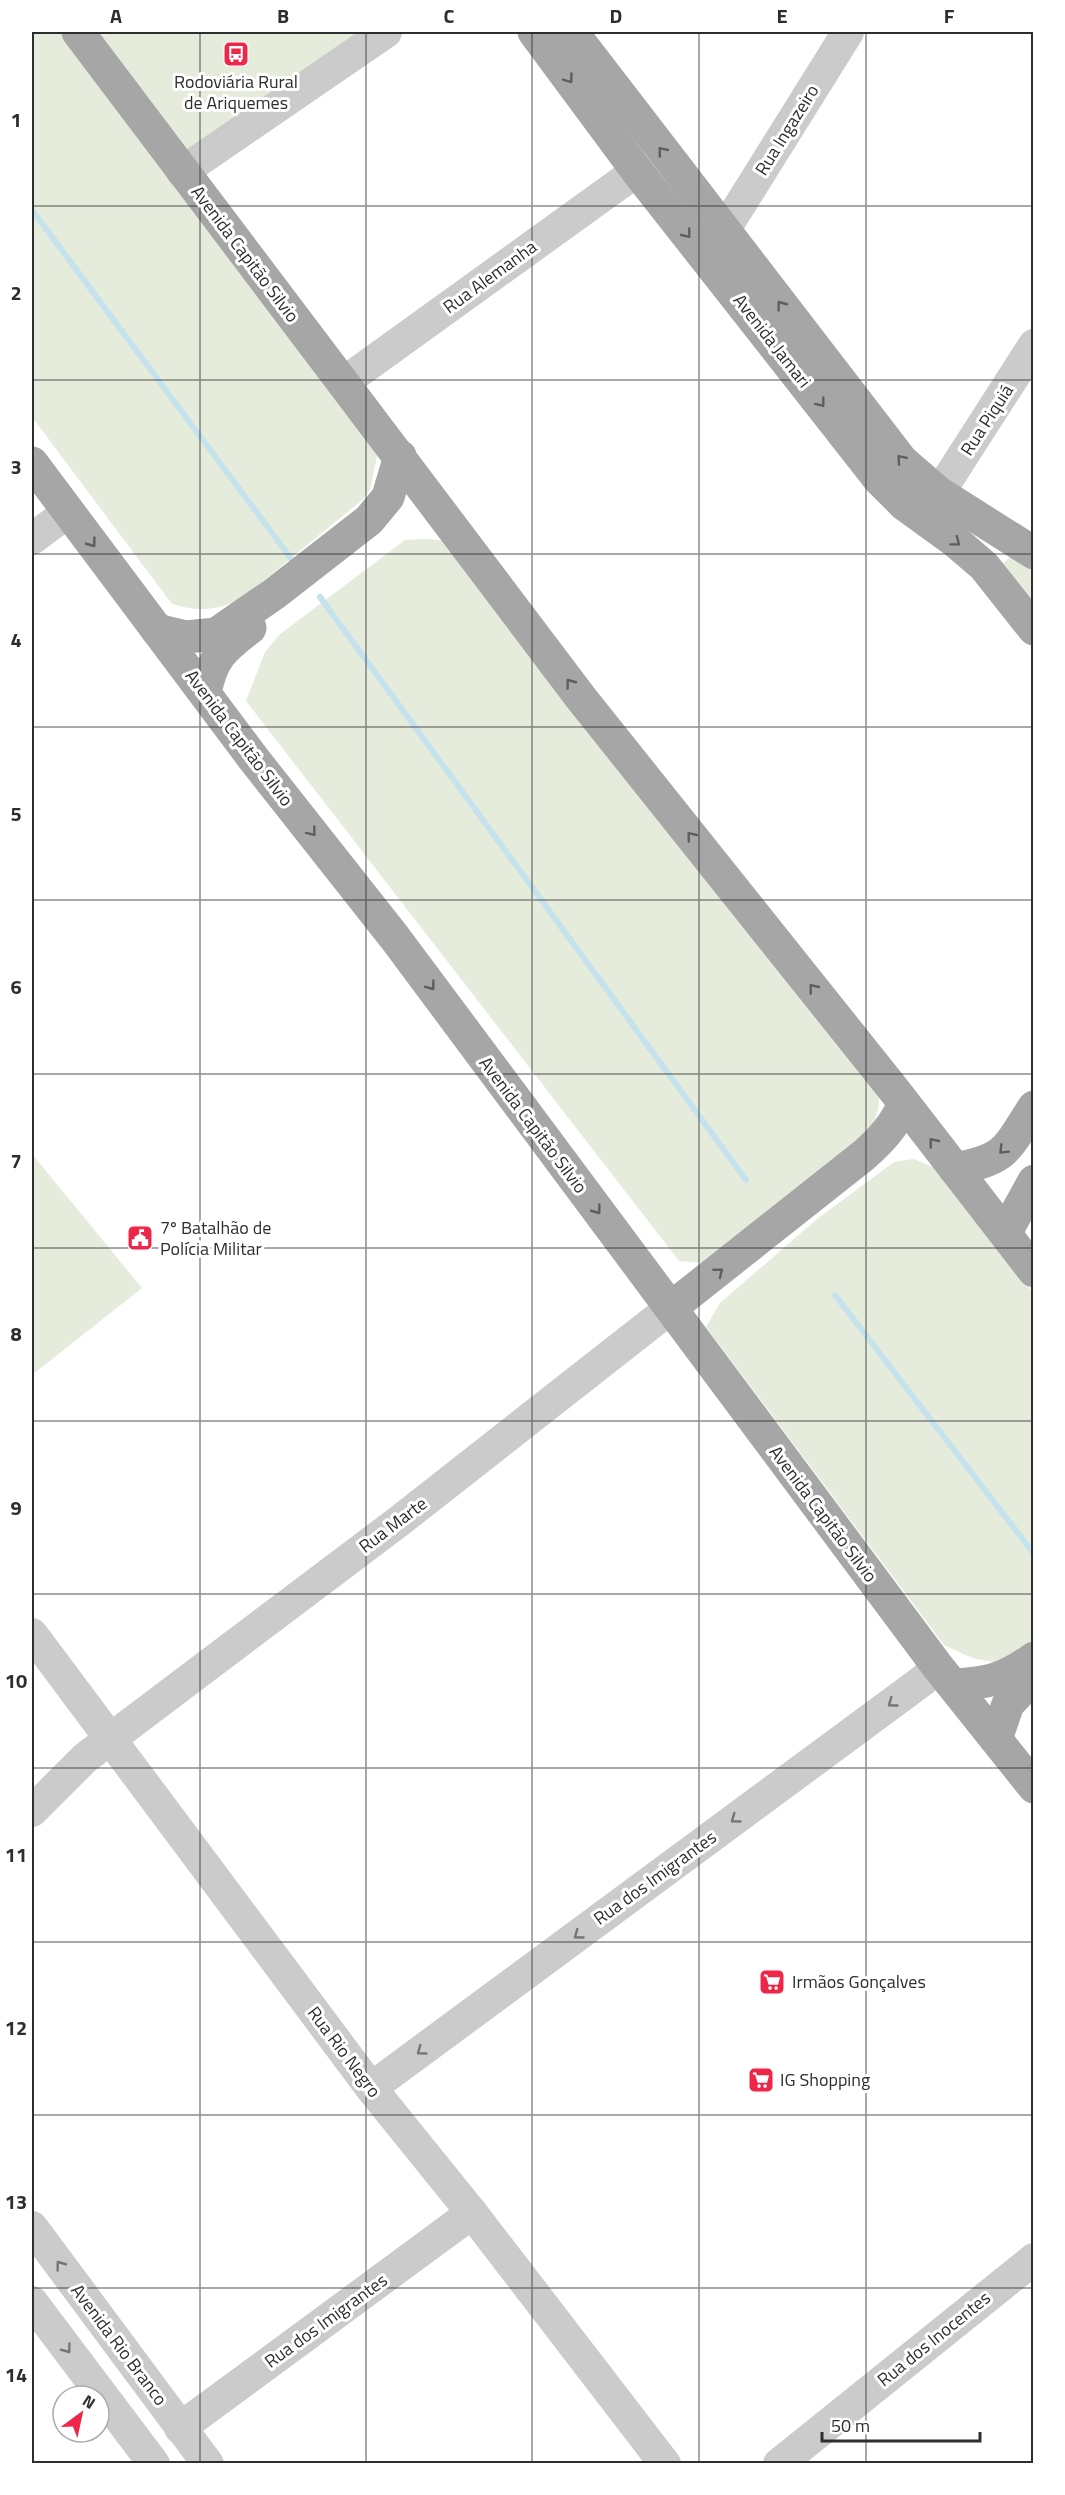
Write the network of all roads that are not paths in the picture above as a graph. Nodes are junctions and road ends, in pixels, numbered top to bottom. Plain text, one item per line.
1 (78, 32) edge
2 (386, 32) edge
3 (534, 32) edge
4 (572, 32) edge
5 (848, 32) edge
6 (617, 118) junction
7 (637, 171) junction
8 (183, 172) junction
9 (725, 229) junction
10 (1034, 345) edge
11 (343, 383) junction
12 (400, 456) junction
13 (32, 463) edge
14 (939, 494) junction
15 (68, 512) junction
16 (446, 519) junction
17 (32, 539) edge
18 (1034, 553) edge
19 (1034, 629) edge
20 (158, 630) junction
21 (205, 693) junction
22 (904, 1104) junction
23 (1034, 1107) edge
24 (955, 1169) junction
25 (1034, 1181) edge
26 (1006, 1232) junction
27 (1034, 1271) edge
28 (672, 1307) junction
29 (32, 1635) edge
30 (1034, 1658) edge
31 (945, 1676) junction
32 (1034, 1677) edge
33 (111, 1738) junction
34 (996, 1739) junction
35 (1034, 1787) edge
36 (32, 1811) edge
37 (371, 2088) junction
38 (472, 2213) junction
39 (32, 2227) edge
40 (1034, 2259) edge
41 (32, 2302) edge
42 (180, 2428) junction
43 (146, 2461) edge
44 (208, 2463) edge
45 (665, 2463) edge
46 (779, 2463) edge

1 - 8 main road, Avenida Capitão Silvio
2 - 8 street
3 -> 6 main road, Avenida Jamari
4 - 6 main road, Avenida Jamari
5 - 9 street, Rua Ingazeiro
6 - 7 main road, Avenida Jamari
9 -> 6 main road, Avenida Jamari
7 - 11 street, Rua Alemanha
7 -> 19 main road, Avenida Jamari
8 - 11 main road, Avenida Capitão Silvio
14 -> 9 main road, Avenida Jamari
10 - 14 street, Rua Piquiá
11 - 12 main road, Avenida Capitão Silvio
12 - 16 main road, Avenida Capitão Silvio
12 - 20 main road
13 - 15 main road, Avenida Capitão Silvio
14 - 18 main road, Avenida Jamari
15 - 17 street
15 -> 20 main road, Avenida Capitão Silvio
16 - 21 main road
22 -> 16 main road, Avenida Capitão Silvio
20 - 21 main road, Avenida Capitão Silvio
21 -> 28 main road, Avenida Capitão Silvio
24 -> 22 main road, Avenida Capitão Silvio
28 -> 22 main road
23 -> 24 main road
24 - 26 main road, Avenida Capitão Silvio
25 - 26 main road
26 - 27 main road, Avenida Capitão Silvio
28 - 31 main road, Avenida Capitão Silvio
28 - 33 street, Rua Marte
29 - 33 street, Rua Rio Negro
30 - 31 main road
31 - 34 main road, Avenida Capitão Silvio
31 -> 37 street, Rua dos Imigrantes
32 - 34 main road
33 - 36 street, Rua Marte
33 - 37 street, Rua Rio Negro
34 - 35 main road, Avenida Capitão Silvio
37 - 38 street, Rua Rio Negro
38 - 42 street, Rua dos Imigrantes
38 - 45 street, Rua Rio Negro
42 -> 39 street, Avenida Rio Branco
40 - 46 street, Rua dos Inocentes
41 -> 43 street
42 - 44 street, Avenida Rio Branco

